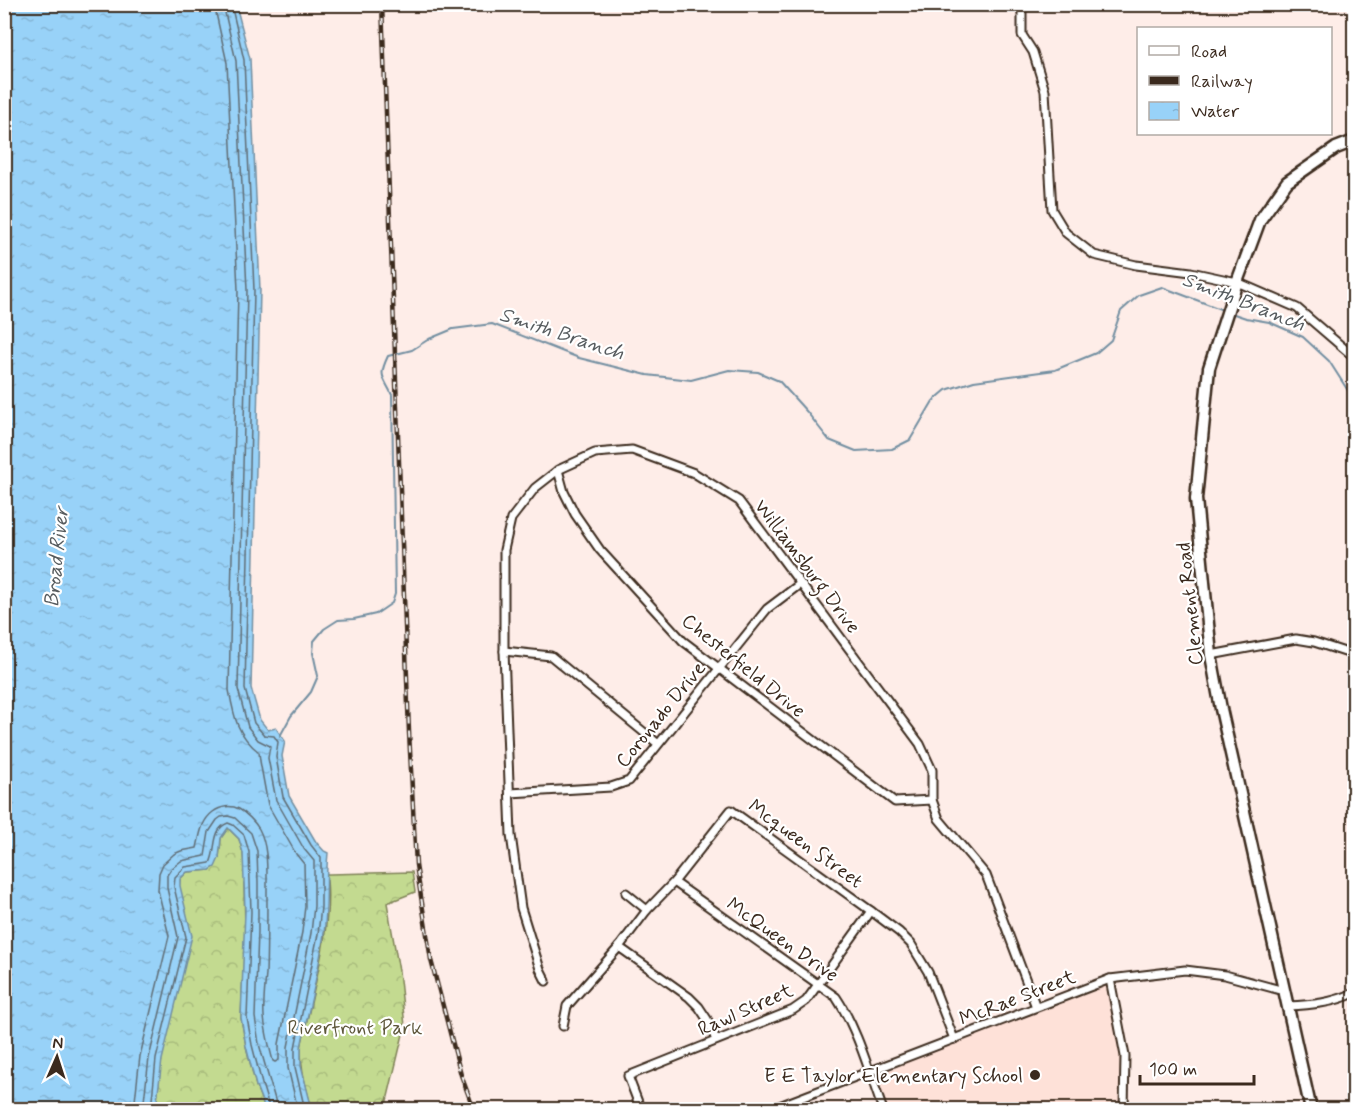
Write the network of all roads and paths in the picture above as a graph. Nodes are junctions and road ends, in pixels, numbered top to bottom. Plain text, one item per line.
1 (1025, 4) edge
2 (1354, 141) edge
3 (1237, 282) junction
4 (1354, 357) edge
5 (558, 470) junction
6 (800, 584) junction
7 (504, 651) junction
8 (1211, 655) junction
9 (1354, 655) edge
10 (718, 669) junction
11 (657, 743) junction
12 (510, 793) junction
13 (932, 800) junction
14 (674, 882) junction
15 (626, 893) dead end
16 (647, 910) junction
17 (871, 911) junction
18 (619, 947) junction
19 (1110, 979) junction
20 (546, 981) dead end
21 (818, 983) junction
22 (1284, 991) junction
23 (1354, 993) edge
24 (1288, 1006) junction
25 (1036, 1007) junction
26 (563, 1026) dead end
27 (954, 1039) junction
28 (716, 1040) junction
29 (869, 1071) junction
30 (642, 1110) edge
31 (770, 1110) edge
32 (883, 1110) edge
33 (1124, 1110) edge
34 (1311, 1110) edge

1 - 3 street
2 - 3 street, Clement Road
3 - 4 street
3 - 8 street, Clement Road
5 - 6 street, Williamsburg Drive
5 - 7 street, Williamsburg Drive
5 - 10 street, Chesterfield Drive
6 - 10 street, Coronado Drive
6 - 13 street, Williamsburg Drive
7 - 11 street
7 - 12 street, Williamsburg Drive
8 - 9 street
8 - 22 street, Clement Road
10 - 11 street, Coronado Drive
10 - 13 street, Chesterfield Drive
11 - 12 street, Coronado Drive
12 - 20 street, Williamsburg Drive
13 - 25 street, Williamsburg Drive
14 - 16 street, Mcqueen Street
14 - 17 street, Mcqueen Street
14 - 21 street, McQueen Drive
15 - 16 street
16 - 18 street, Mcqueen Street
17 - 21 street, Rawl Street
17 - 27 street, Mcqueen Street
18 - 26 street, Mcqueen Street
18 - 28 street
19 - 22 street, McRae Street
19 - 25 street, McRae Street
19 - 33 street
21 - 28 street, Rawl Street
21 - 29 street, McQueen Drive
22 - 24 street, Clement Road
23 - 24 street
24 - 34 street, Clement Road
25 - 27 street, McRae Street
27 - 29 street, McRae Street
28 - 30 street, Rawl Street
29 - 31 street, McRae Street
29 - 32 street, McQueen Drive

